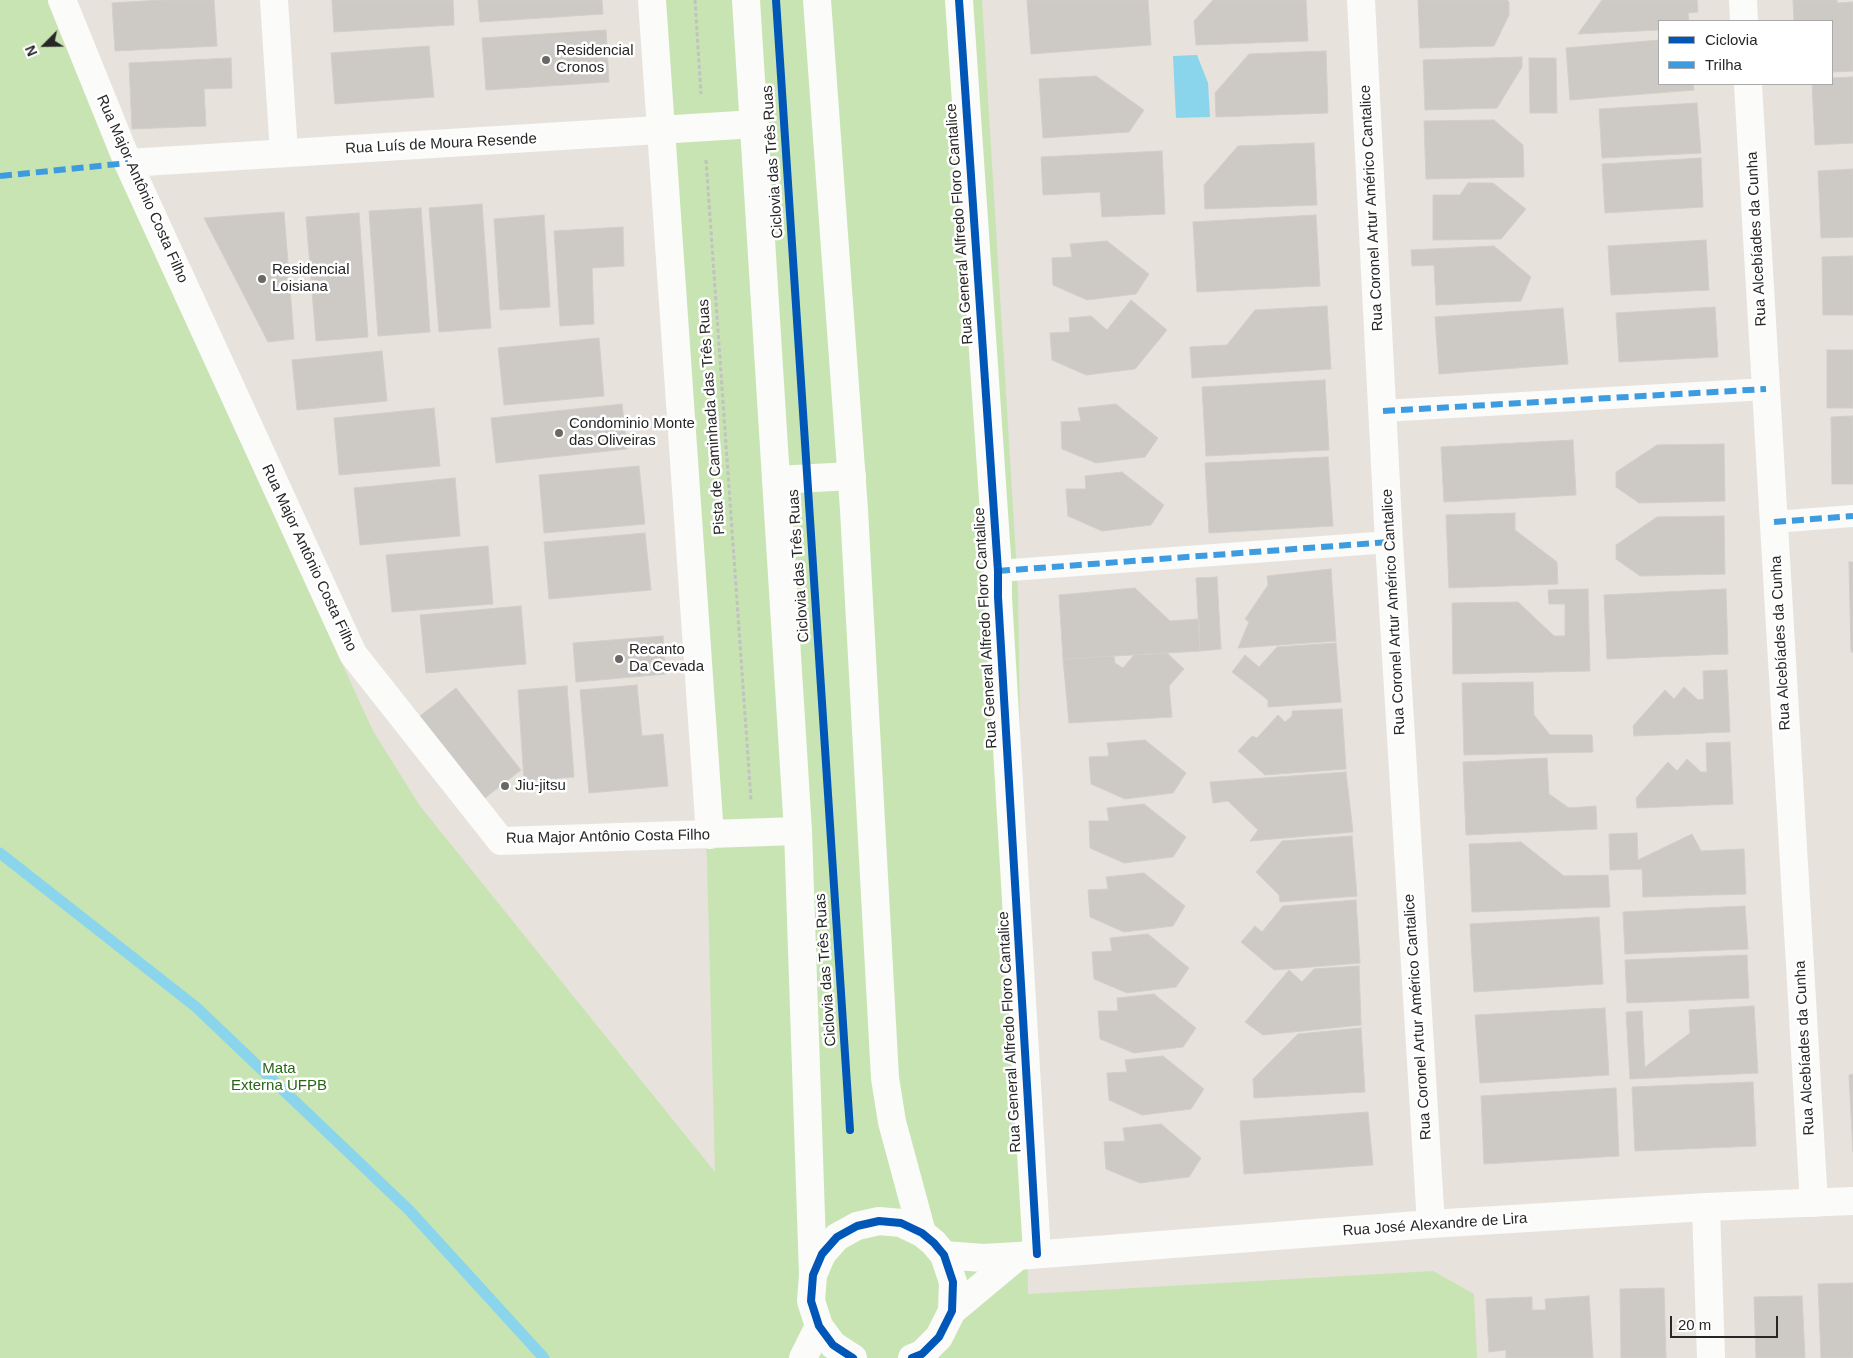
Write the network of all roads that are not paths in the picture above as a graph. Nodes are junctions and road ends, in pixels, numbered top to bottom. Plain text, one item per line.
1 (62, 0) edge
2 (274, 0) edge
3 (652, 0) edge
4 (746, 0) edge
5 (817, 0) edge
6 (958, 0) edge
7 (1361, 0) edge
8 (1743, 0) edge
9 (1744, 20) edge
10 (1748, 85) edge
11 (755, 124) junction
12 (660, 131) junction
13 (284, 153) junction
14 (128, 163) junction
15 (1766, 389) junction
16 (1383, 411) junction
17 (852, 476) junction
18 (776, 480) junction
19 (1853, 516) edge
20 (1774, 522) junction
21 (1389, 542) junction
22 (998, 570) junction
23 (798, 831) junction
24 (710, 835) junction
25 (1853, 1202) edge
26 (1814, 1203) junction
27 (1706, 1207) junction
28 (1431, 1224) junction
29 (922, 1233) junction
30 (944, 1255) junction
31 (1028, 1255) junction
32 (813, 1275) junction
33 (952, 1311) junction
34 (819, 1326) junction
35 (803, 1358) edge
36 (853, 1358) edge
37 (912, 1358) edge
38 (1711, 1358) edge

1 - 14 street, Rua Major Antônio Costa Filho
2 - 13 street
3 - 12 street
4 - 11 street
5 - 17 street
6 - 22 street, Rua General Alfredo Floro Cantalice
7 - 16 street, Rua Coronel Artur Américo Cantalice
8 - 9 street
10 - 15 street, Rua Alcebíades da Cunha
11 - 12 street, Rua Luís de Moura Resende
11 - 18 street
12 - 13 street, Rua Luís de Moura Resende
12 - 24 street
13 - 14 street, Rua Luís de Moura Resende
14 - 24 street, Rua Major Antônio Costa Filho
15 - 16 street
15 - 20 street, Rua Alcebíades da Cunha
16 - 21 street, Rua Coronel Artur Américo Cantalice
17 - 18 street
17 - 29 street
18 - 23 street
19 - 20 street
20 - 26 street, Rua Alcebíades da Cunha
21 - 22 street
21 - 28 street, Rua Coronel Artur Américo Cantalice
22 - 31 street, Rua General Alfredo Floro Cantalice
23 - 24 street, Rua Major Antônio Costa Filho
23 - 32 street
25 - 26 street, Rua José Alexandre de Lira
26 - 27 street, Rua José Alexandre de Lira
27 - 28 street, Rua José Alexandre de Lira
27 - 38 street
28 - 31 street, Rua José Alexandre de Lira
29 - 30 street
29 - 32 street
30 - 31 street, Rua José Alexandre de Lira
30 - 33 street
31 - 33 street
32 - 34 street
33 - 37 street
34 - 35 street
34 - 36 street

